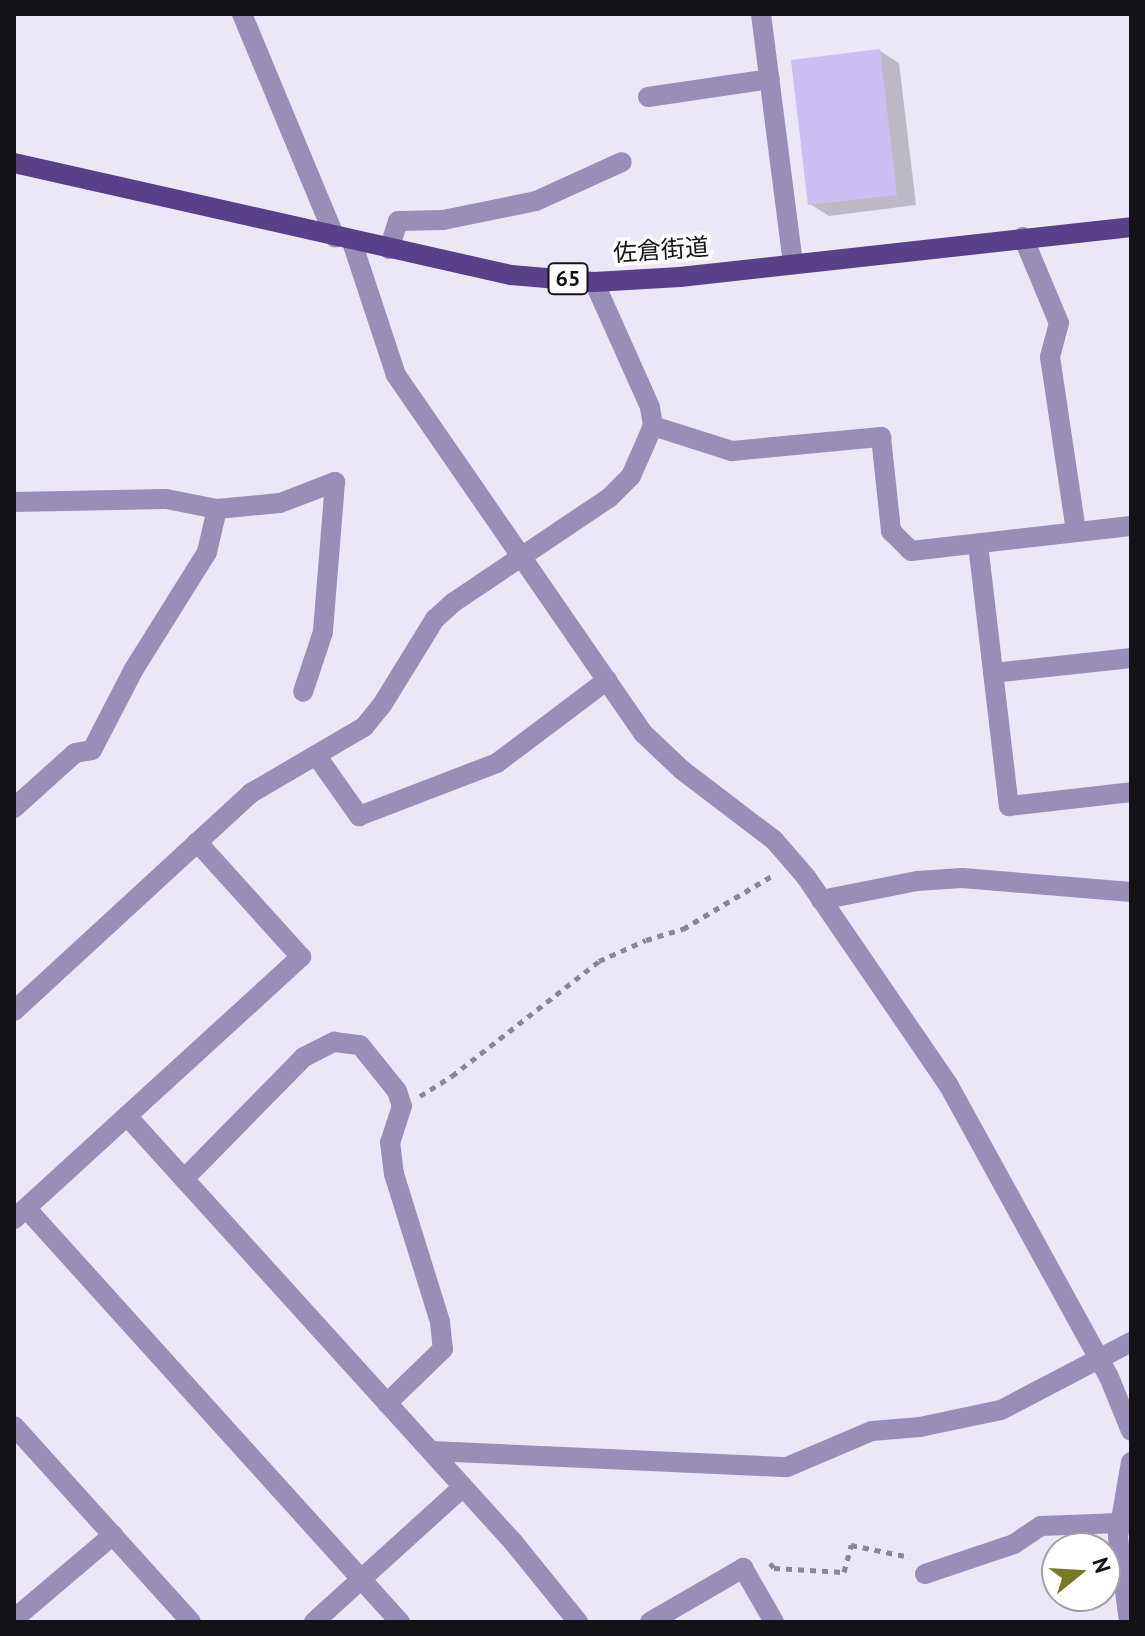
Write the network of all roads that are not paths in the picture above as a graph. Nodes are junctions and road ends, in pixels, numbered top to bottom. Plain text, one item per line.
1 (242, 14) edge
2 (761, 14) edge
3 (770, 79) junction
4 (648, 97) dead end
5 (622, 162) dead end
6 (14, 163) edge
7 (1131, 227) edge
8 (1023, 237) junction
9 (343, 240) junction
10 (389, 249) junction
11 (793, 263) junction
12 (594, 282) junction
13 (653, 426) junction
14 (14, 502) edge
15 (217, 509) junction
16 (1131, 526) edge
17 (1076, 532) junction
18 (978, 544) junction
19 (521, 555) junction
20 (1131, 658) edge
21 (993, 673) junction
22 (607, 680) junction
23 (303, 692) dead end
24 (316, 755) junction
25 (1131, 792) edge
26 (14, 808) edge
27 (197, 842) junction
28 (1131, 892) edge
29 (821, 900) junction
30 (14, 1011) edge
31 (127, 1116) junction
32 (184, 1179) junction
33 (20, 1214) edge
34 (1131, 1342) edge
35 (1100, 1361) junction
36 (387, 1403) junction
37 (14, 1426) edge
38 (1131, 1431) edge
39 (431, 1451) junction
40 (1131, 1462) edge
41 (463, 1487) junction
42 (1120, 1523) junction
43 (113, 1535) junction
44 (925, 1574) road end
45 (361, 1579) junction
46 (14, 1619) edge
47 (191, 1622) edge
48 (314, 1622) edge
49 (400, 1622) edge
50 (578, 1622) edge
51 (650, 1622) edge
52 (774, 1622) edge
53 (1129, 1622) edge

1 - 9 street
2 - 3 street
3 - 4 street
3 - 11 street
5 - 10 street
6 - 9 main road, 佐倉街道 / 65
7 - 8 main road, 佐倉街道 / 65
8 - 11 main road, 佐倉街道 / 65
8 - 17 street
9 - 10 main road, 佐倉街道 / 65
9 - 19 street
10 - 12 main road, 佐倉街道 / 65
11 - 12 main road, 佐倉街道 / 65
12 - 13 street
13 - 18 street
13 - 19 street
14 - 15 street
15 - 23 street
15 - 26 street
16 - 17 street
17 - 18 street
18 - 21 street
19 - 22 street
19 - 24 street
20 - 21 street
21 - 25 street
22 - 24 street
22 - 29 street
24 - 27 street
27 - 30 street
27 - 31 street
28 - 29 street
29 - 35 street
31 - 32 street
31 - 33 street
32 - 36 street
32 - 36 street
33 - 45 street
34 - 35 street
35 - 38 street
35 - 39 street
36 - 39 street
37 - 43 street
39 - 41 street
40 - 42 street
41 - 45 street
41 - 50 street
42 - 44 street
42 - 53 street
43 - 46 street
43 - 47 street
45 - 48 street
45 - 49 street
51 - 52 street

